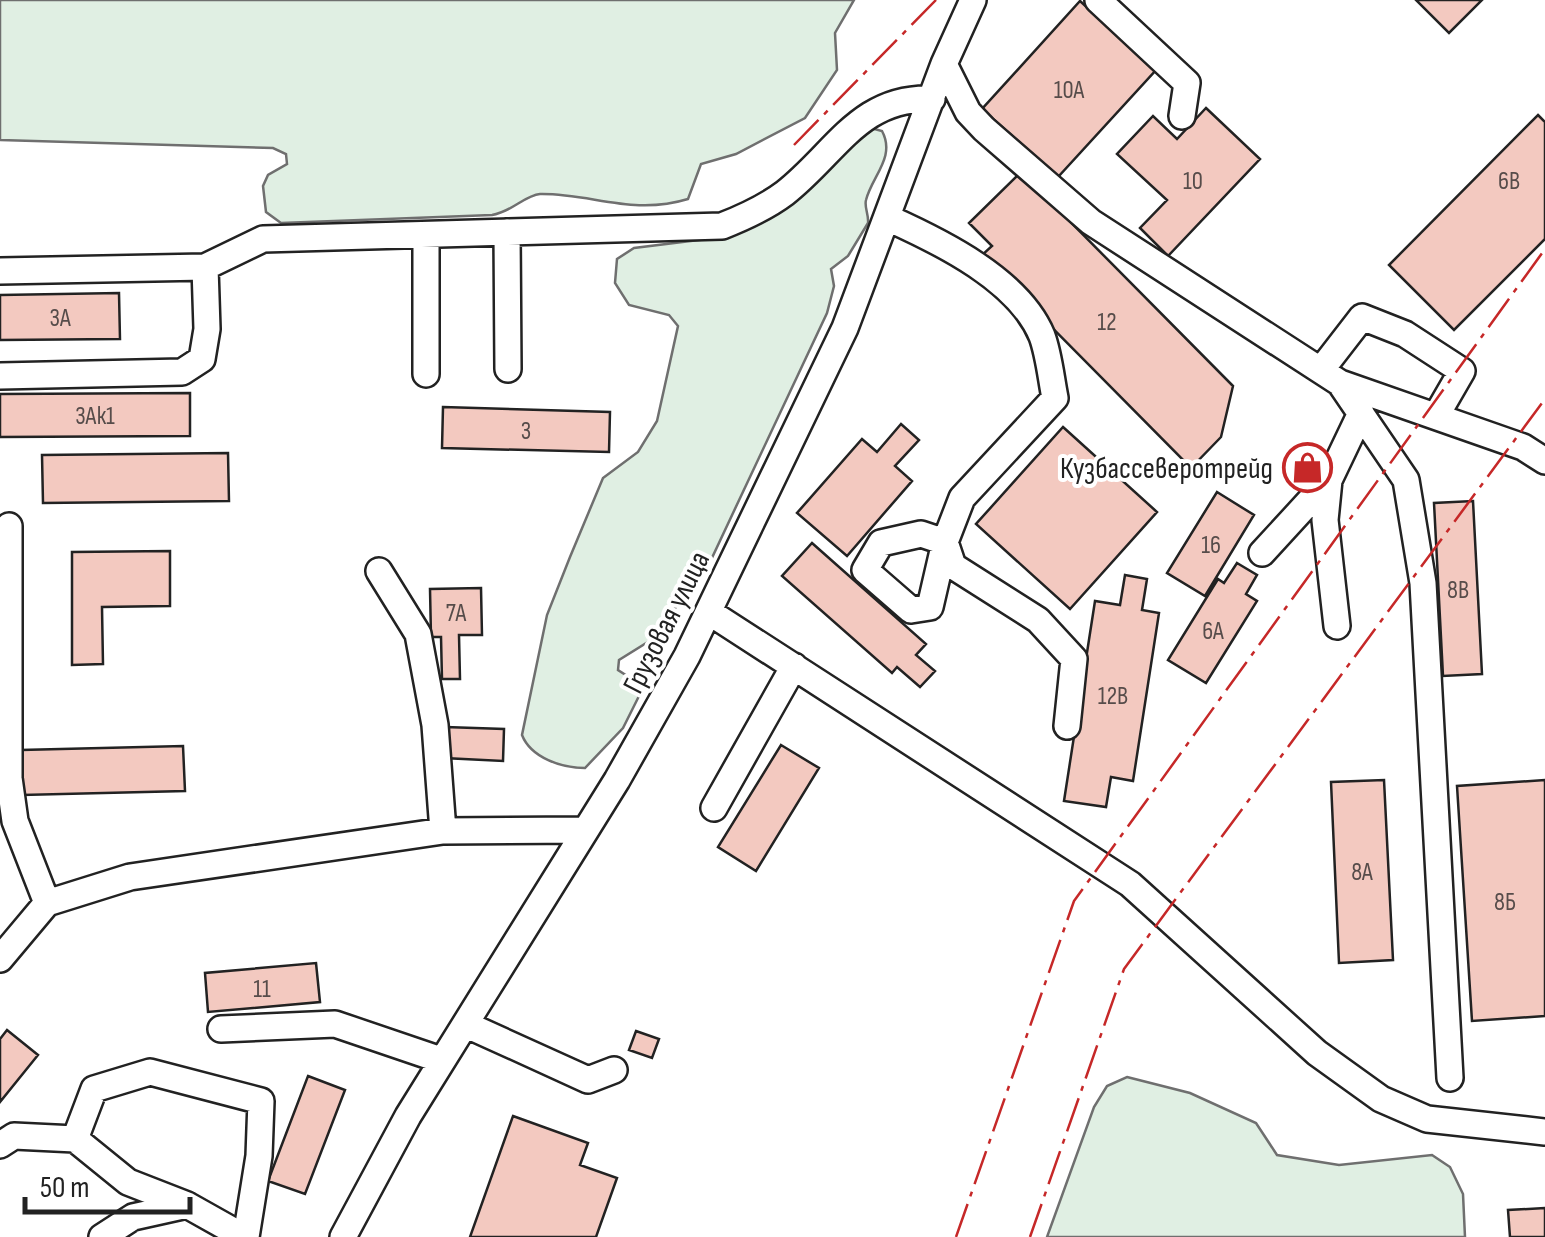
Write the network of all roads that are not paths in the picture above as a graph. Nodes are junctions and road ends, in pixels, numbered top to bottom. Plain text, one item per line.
1 (973, 0) edge
2 (1098, 0) edge
3 (944, 64) junction
4 (932, 99) junction
5 (1182, 116) dead end
6 (890, 219) junction
7 (507, 232) junction
8 (426, 234) junction
9 (205, 267) junction
10 (0, 271) edge
11 (508, 368) dead end
12 (426, 374) dead end
13 (0, 376) edge
14 (1330, 377) junction
15 (1361, 413) junction
16 (1436, 416) junction
17 (1545, 461) edge
18 (1329, 480) junction
19 (8, 526) dead end
20 (1262, 553) dead end
21 (379, 570) dead end
22 (709, 612) junction
23 (1337, 626) dead end
24 (794, 666) junction
25 (1067, 726) dead end
26 (714, 808) dead end
27 (585, 830) junction
28 (444, 831) junction
29 (47, 903) junction
30 (0, 959) edge
31 (467, 1025) junction
32 (221, 1028) dead end
33 (441, 1060) junction
34 (614, 1070) dead end
35 (1450, 1078) dead end
36 (1545, 1132) edge
37 (74, 1139) junction
38 (0, 1145) edge
39 (187, 1206) junction
40 (102, 1237) edge
41 (245, 1237) edge
42 (343, 1237) edge

1 - 3 street, Грузовая улица
2 - 5 street
3 - 4 street, Грузовая улица
3 - 14 street
4 - 6 street, Грузовая улица
4 - 7 street
6 - 22 street, Грузовая улица
6 - 25 street
7 - 8 street
7 - 11 street
8 - 9 street
8 - 12 street
9 - 10 street
9 - 13 street
14 - 15 street
14 - 16 street
14 - 16 street
15 - 18 street
15 - 35 street
16 - 17 street
18 - 20 street
18 - 23 street
19 - 29 street
21 - 28 street
22 - 24 street
22 - 27 street, Грузовая улица
24 - 26 street
24 - 36 street
27 - 28 street
27 - 31 street, Грузовая улица
28 - 29 street
29 - 30 street
31 - 33 street, Грузовая улица
31 - 34 street
32 - 33 street
33 - 42 street, Грузовая улица
37 - 38 street
37 - 39 street
37 - 41 street
39 - 40 street
39 - 41 street

